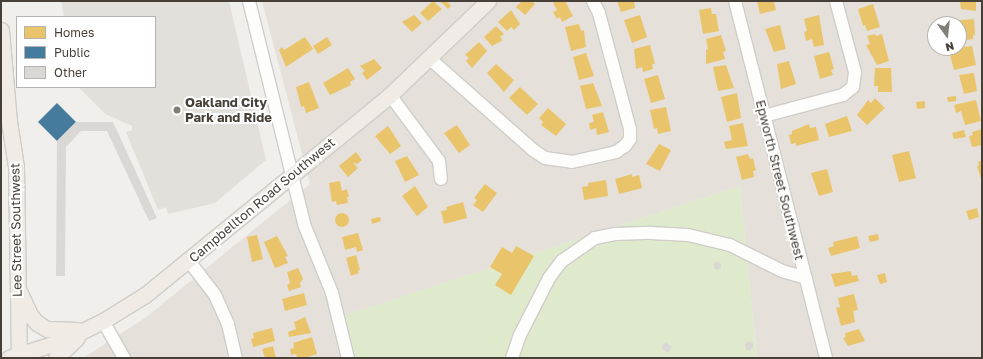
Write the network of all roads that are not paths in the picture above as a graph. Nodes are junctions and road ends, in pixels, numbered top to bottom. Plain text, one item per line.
1 (249, 1) edge
2 (488, 1) edge
3 (593, 1) edge
4 (735, 1) edge
5 (836, 1) edge
6 (1, 30) edge
7 (429, 58) junction
8 (390, 95) junction
9 (764, 116) junction
10 (292, 176) junction
11 (441, 179) dead end
12 (189, 261) junction
13 (806, 278) junction
14 (16, 281) junction
15 (104, 321) junction
16 (85, 330) junction
17 (16, 357) edge
18 (56, 358) edge
19 (124, 358) edge
20 (236, 358) edge
21 (348, 358) edge
22 (512, 358) edge
23 (826, 358) edge

1 - 10 street
2 - 7 main road, Campbellton Road Southwest
3 - 7 street
4 - 9 street, Epworth Street Southwest
5 - 9 street
6 - 14 main road, Lee Street Southwest
7 - 8 main road, Campbellton Road Southwest
8 - 10 main road, Campbellton Road Southwest
8 - 11 street
9 - 13 street, Epworth Street Southwest
10 - 12 main road, Campbellton Road Southwest
10 - 21 street
12 - 15 main road, Campbellton Road Southwest
12 - 20 street
13 - 22 street
13 - 23 street, Epworth Street Southwest
14 - 16 main road
14 - 17 main road, Lee Street Southwest
15 - 16 main road, Campbellton Road Southwest
15 - 19 street
16 - 17 main road, Campbellton Road Southwest
16 - 18 main road

